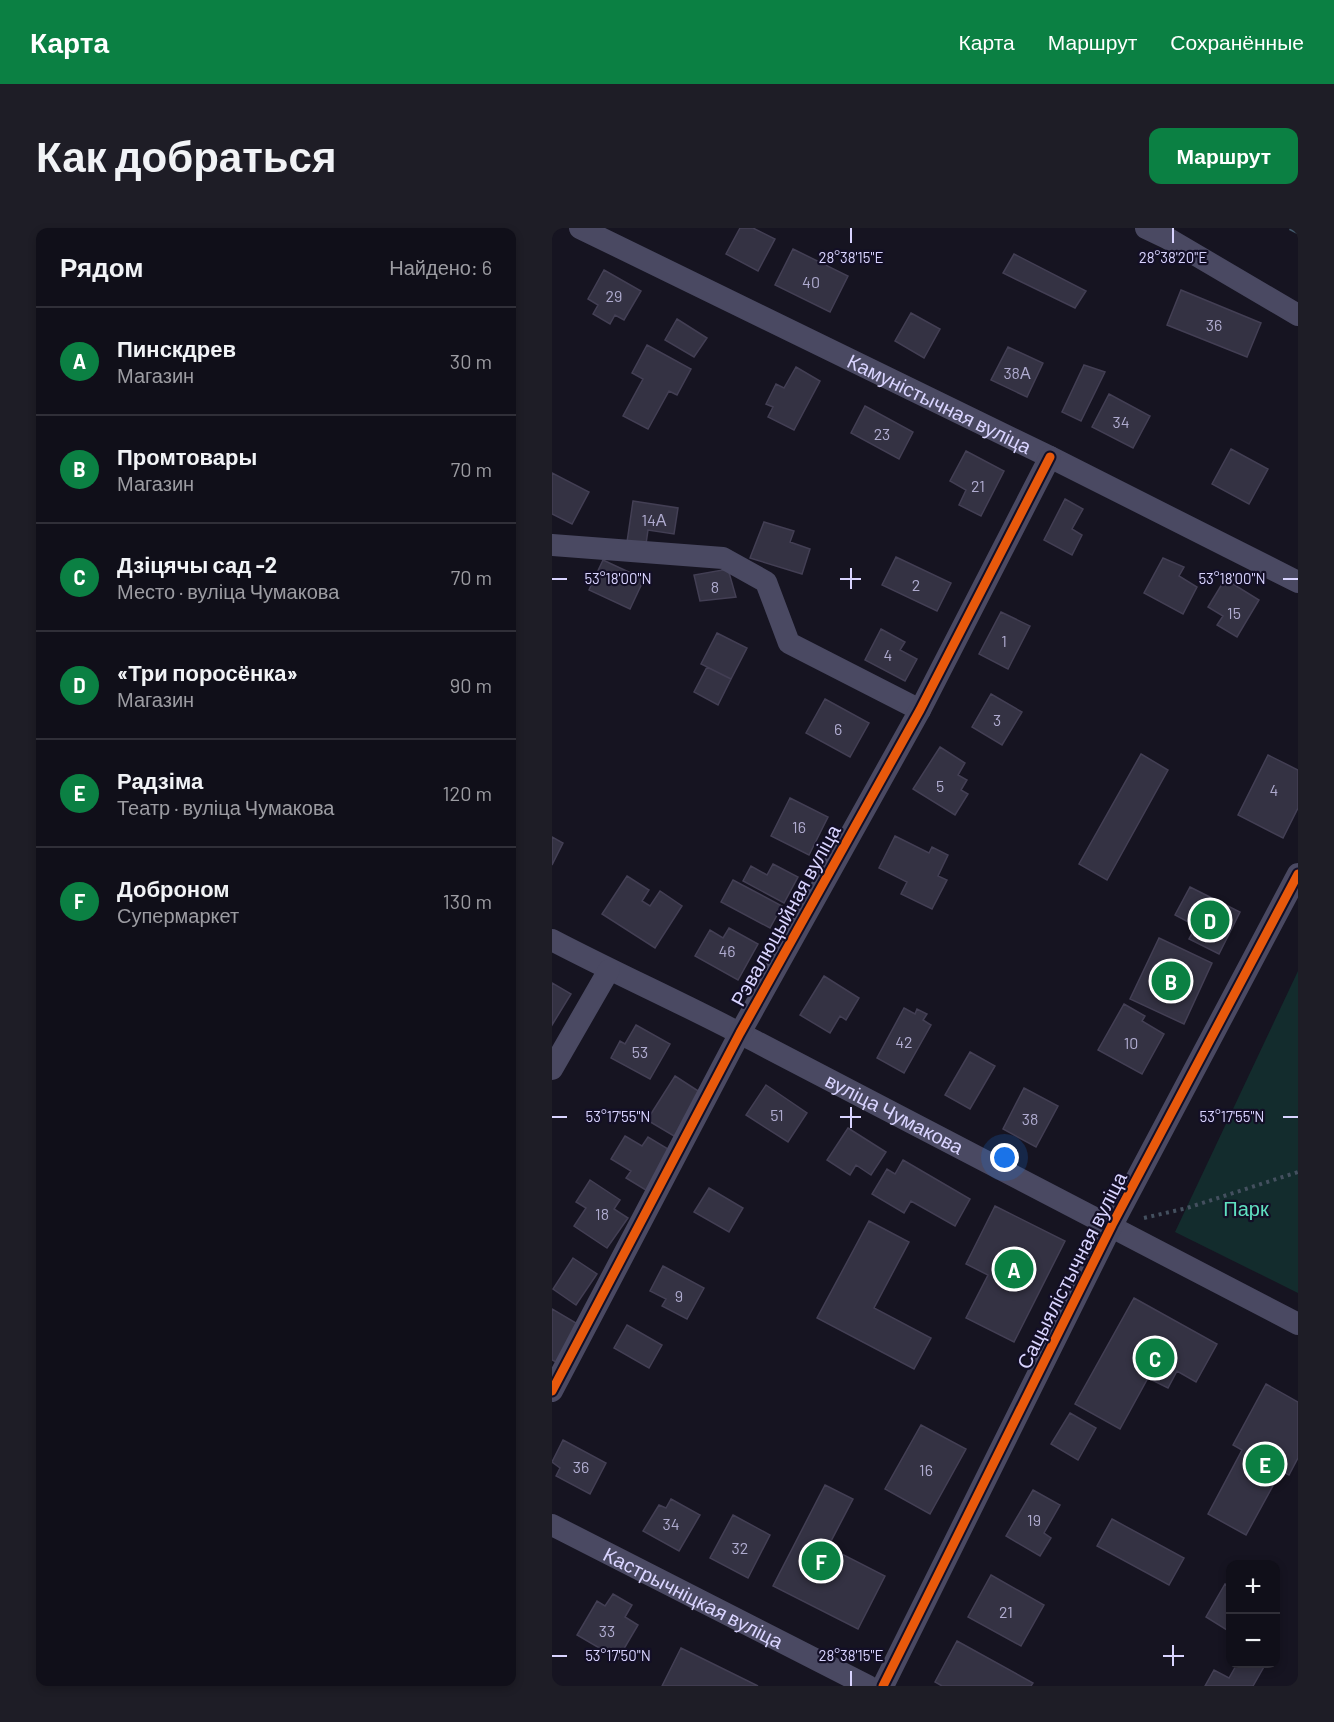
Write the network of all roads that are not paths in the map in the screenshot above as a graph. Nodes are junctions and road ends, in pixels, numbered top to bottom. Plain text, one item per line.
1 (580, 228) edge
2 (1146, 228) edge
3 (1298, 315) edge
4 (1050, 457) junction
5 (552, 545) edge
6 (1298, 582) edge
7 (920, 710) junction
8 (1298, 874) edge
9 (552, 940) edge
10 (609, 970) junction
11 (740, 1033) junction
12 (552, 1069) edge
13 (1112, 1225) junction
14 (1298, 1324) edge
15 (552, 1391) edge
16 (552, 1525) edge
17 (867, 1686) edge
18 (883, 1686) edge

1 - 4 street, Камуністычная вуліца
2 - 3 street
4 - 6 street, Камуністычная вуліца
4 - 7 street, Рэвалюцыйная вуліца
5 - 7 street
7 - 11 street, Рэвалюцыйная вуліца
8 - 13 street, Сацыялістычная вуліца
9 - 10 street, вуліца Чумакова
10 - 11 street, вуліца Чумакова
10 - 12 street
11 - 13 street, вуліца Чумакова
11 - 15 street, Рэвалюцыйная вуліца
13 - 14 street, вуліца Чумакова
13 - 18 street, Сацыялістычная вуліца
16 - 17 street, Кастрычніцкая вуліца

